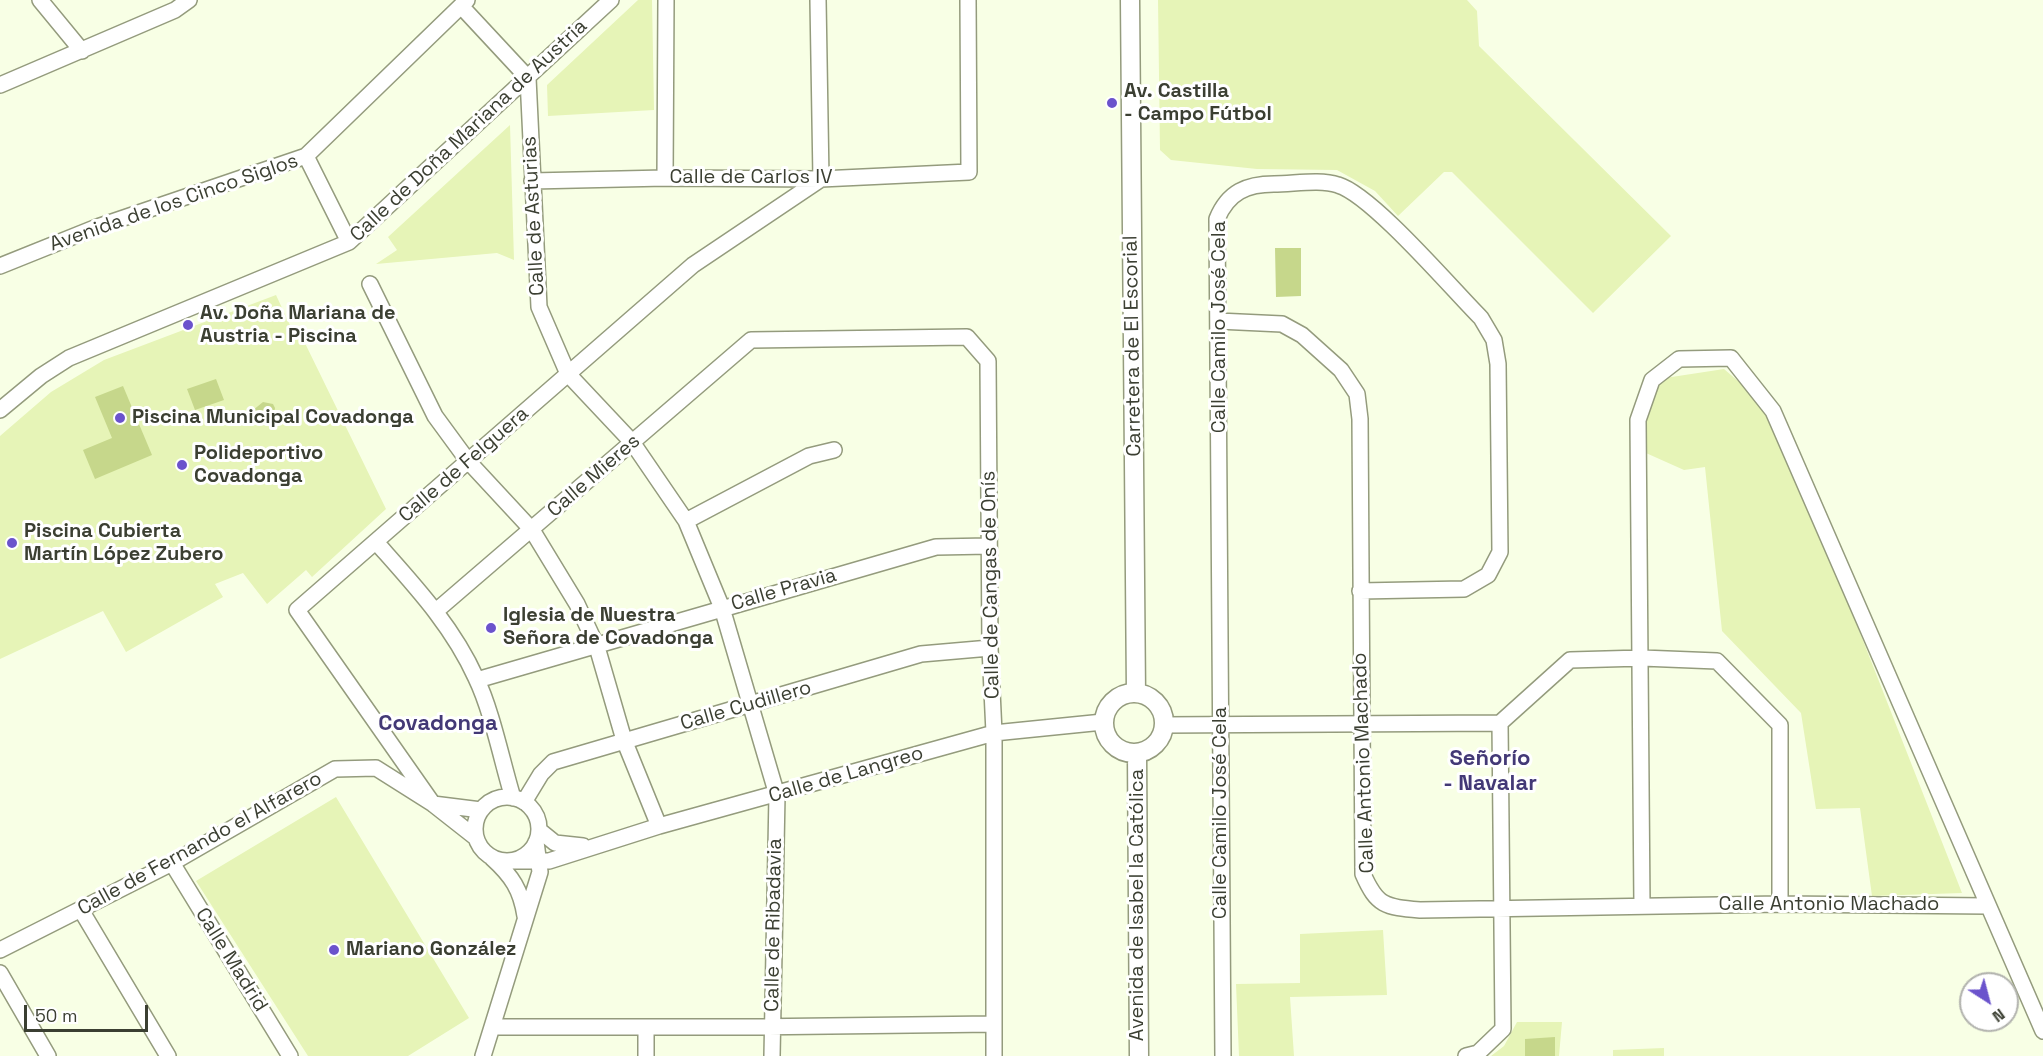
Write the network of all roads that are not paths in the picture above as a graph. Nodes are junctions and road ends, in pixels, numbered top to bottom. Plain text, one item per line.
1 (40, 0) edge
2 (189, 0) edge
3 (611, 0) edge
4 (666, 0) edge
5 (818, 0) edge
6 (968, 0) edge
7 (1130, 0) edge
8 (464, 3) edge
9 (82, 51) junction
10 (528, 78) junction
11 (0, 86) edge
12 (306, 156) junction
13 (665, 178) junction
14 (821, 179) junction
15 (532, 181) junction
16 (349, 242) junction
17 (0, 266) edge
18 (370, 284) dead end
19 (1218, 321) junction
20 (751, 340) joint
21 (568, 375) junction
22 (0, 410) edge
23 (632, 442) junction
24 (834, 450) dead end
25 (468, 461) junction
26 (686, 521) junction
27 (532, 530) junction
28 (376, 542) junction
29 (989, 546) junction
30 (1360, 591) junction
31 (722, 608) junction
32 (436, 610) junction
33 (597, 647) junction
34 (990, 648) junction
35 (1642, 658) junction
36 (477, 680) junction
37 (1136, 693) junction
38 (751, 705) junction
39 (1103, 722) junction
40 (1221, 723) junction
41 (1361, 723) junction
42 (1500, 723) junction
43 (1164, 725) junction
44 (994, 733) junction
45 (624, 740) junction
46 (1137, 753) junction
47 (777, 795) junction
48 (518, 800) junction
49 (433, 804) junction
50 (481, 810) junction
51 (659, 826) junction
52 (538, 836) junction
53 (475, 837) junction
54 (592, 845) junction
55 (567, 855) junction
56 (492, 858) junction
57 (509, 861) junction
58 (538, 861) junction
59 (172, 863) junction
60 (536, 890) junction
61 (1780, 904) junction
62 (1642, 906) junction
63 (1988, 906) junction
64 (1503, 908) junction
65 (81, 910) junction
66 (526, 919) junction
67 (0, 950) edge
68 (0, 973) edge
69 (993, 1024) junction
70 (493, 1027) junction
71 (772, 1027) junction
72 (646, 1028) junction
73 (2043, 1031) edge
74 (286, 1055) edge
75 (48, 1056) edge
76 (168, 1056) edge
77 (483, 1056) edge
78 (646, 1056) edge
79 (772, 1056) edge
80 (994, 1056) edge
81 (1139, 1056) edge
82 (1223, 1056) edge
83 (1466, 1056) edge

1 - 9 street
2 - 9 street
3 - 10 street, Calle de Doña Mariana de Austria
4 - 13 street
5 - 14 street
6 - 14 street, Calle de Carlos IV
7 - 37 street, Carretera de El Escorial
8 - 10 street
8 - 12 street, Avenida de los Cinco Siglos
9 - 11 street
10 - 15 street, Calle de Asturias
10 - 16 street, Calle de Doña Mariana de Austria
12 - 16 street
12 - 17 street, Avenida de los Cinco Siglos
13 - 14 street, Calle de Carlos IV
13 - 15 street, Calle de Carlos IV
14 - 21 street, Calle de Felguera
15 - 21 street, Calle de Asturias
16 - 22 street, Calle de Doña Mariana de Austria
18 - 25 street
19 - 30 street, Calle Antonio Machado
19 - 30 street, Calle Camilo José Cela
19 - 40 street, Calle Camilo José Cela
20 - 23 street, Calle Mieres
20 - 29 street, Calle de Cangas de Onís
21 - 23 street, Calle de Asturias
21 - 25 street, Calle de Felguera
23 - 26 street, Calle de Asturias
23 - 27 street, Calle Mieres
24 - 26 street
25 - 27 street
25 - 28 street, Calle de Felguera
26 - 31 street, Calle de Asturias
27 - 32 street, Calle Mieres
27 - 33 street
28 - 32 street
28 - 49 street, Calle de Felguera
29 - 31 street, Calle Pravia
29 - 34 street, Calle de Cangas de Onís
30 - 41 street, Calle Antonio Machado
31 - 33 street, Calle Pravia
31 - 38 street, Calle de Asturias
32 - 36 street
33 - 36 street, Calle Pravia
33 - 45 street
34 - 38 street, Calle Cudillero
34 - 44 street, Calle de Cangas de Onís
35 - 42 street
35 - 61 street
35 - 62 street
35 - 63 street
36 - 48 street
37 - 39 street
37 - 43 street
38 - 45 street, Calle Cudillero
38 - 47 street, Calle de Asturias
39 - 44 street, Calle de Langreo
39 - 46 street
40 - 41 street
40 - 43 street
40 - 82 street, Calle Camilo José Cela
41 - 42 street
41 - 64 street, Calle Antonio Machado
42 - 64 street
43 - 46 street
44 - 47 street, Calle de Langreo
44 - 69 street, Calle de Cangas de Onís
45 - 48 street, Calle Cudillero
45 - 51 street
46 - 81 street, Avenida de Isabel la Católica
47 - 51 street, Calle de Langreo
47 - 71 street, Calle de Ribadavia
48 - 50 street
48 - 52 street
49 - 50 street, Calle de Fernando el Alfarero
49 - 53 street, Calle de Fernando el Alfarero
49 - 59 street, Calle de Fernando el Alfarero
50 - 53 street
51 - 54 street, Calle de Langreo
52 - 54 street
52 - 57 street
52 - 58 street
53 - 56 street
54 - 55 street
55 - 58 street
55 - 60 street
56 - 57 street
56 - 66 street
57 - 58 street
58 - 60 street
59 - 65 street, Calle de Fernando el Alfarero
59 - 74 street, Calle Madrid
60 - 66 street
61 - 62 street, Calle Antonio Machado
61 - 63 street, Calle Antonio Machado
62 - 64 street, Calle Antonio Machado
63 - 73 street
64 - 83 street
65 - 67 street, Calle de Fernando el Alfarero
65 - 76 street
66 - 70 street
68 - 75 street
69 - 71 street
69 - 80 street, Calle de Cangas de Onís
70 - 72 street
70 - 77 street
71 - 72 street
71 - 79 street, Calle de Ribadavia
72 - 78 street

